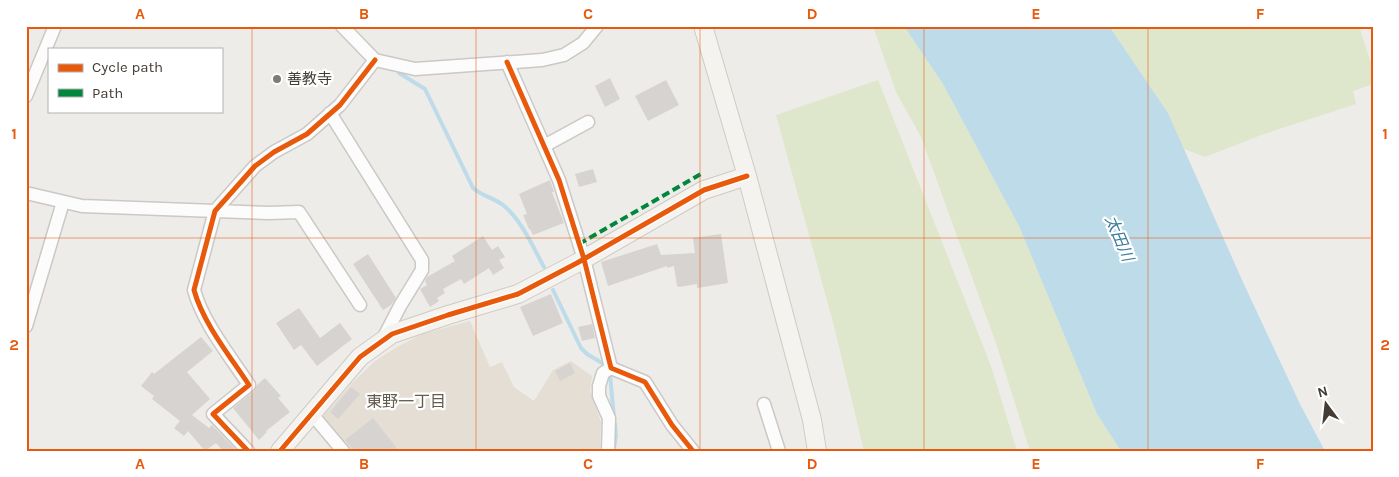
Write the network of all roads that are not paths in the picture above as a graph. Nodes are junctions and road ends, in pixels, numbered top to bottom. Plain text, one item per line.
1 (55, 26) edge
2 (342, 26) edge
3 (596, 26) edge
4 (703, 26) edge
5 (376, 60) junction
6 (507, 62) junction
7 (26, 96) edge
8 (330, 114) junction
9 (588, 122) dead end
10 (544, 146) junction
11 (747, 176) junction
12 (26, 193) edge
13 (63, 202) junction
14 (215, 211) junction
15 (584, 259) junction
16 (360, 305) dead end
17 (26, 326) edge
18 (382, 340) junction
19 (611, 368) junction
20 (764, 404) dead end
21 (311, 413) junction
22 (248, 451) edge
23 (280, 451) edge
24 (343, 451) edge
25 (608, 451) edge
26 (693, 451) edge
27 (779, 451) edge
28 (817, 451) edge

1 - 7 street
2 - 5 street
3 - 6 street
4 - 11 street
5 - 6 street
5 - 8 street
6 - 10 street
8 - 14 street
8 - 18 street
9 - 10 street
10 - 15 street
11 - 15 street
11 - 28 street
12 - 13 street
13 - 14 street
13 - 17 street
14 - 16 street
14 - 22 street
15 - 18 street
15 - 19 street
18 - 21 street
19 - 25 street
19 - 26 street
20 - 27 street
21 - 23 street
21 - 24 street

